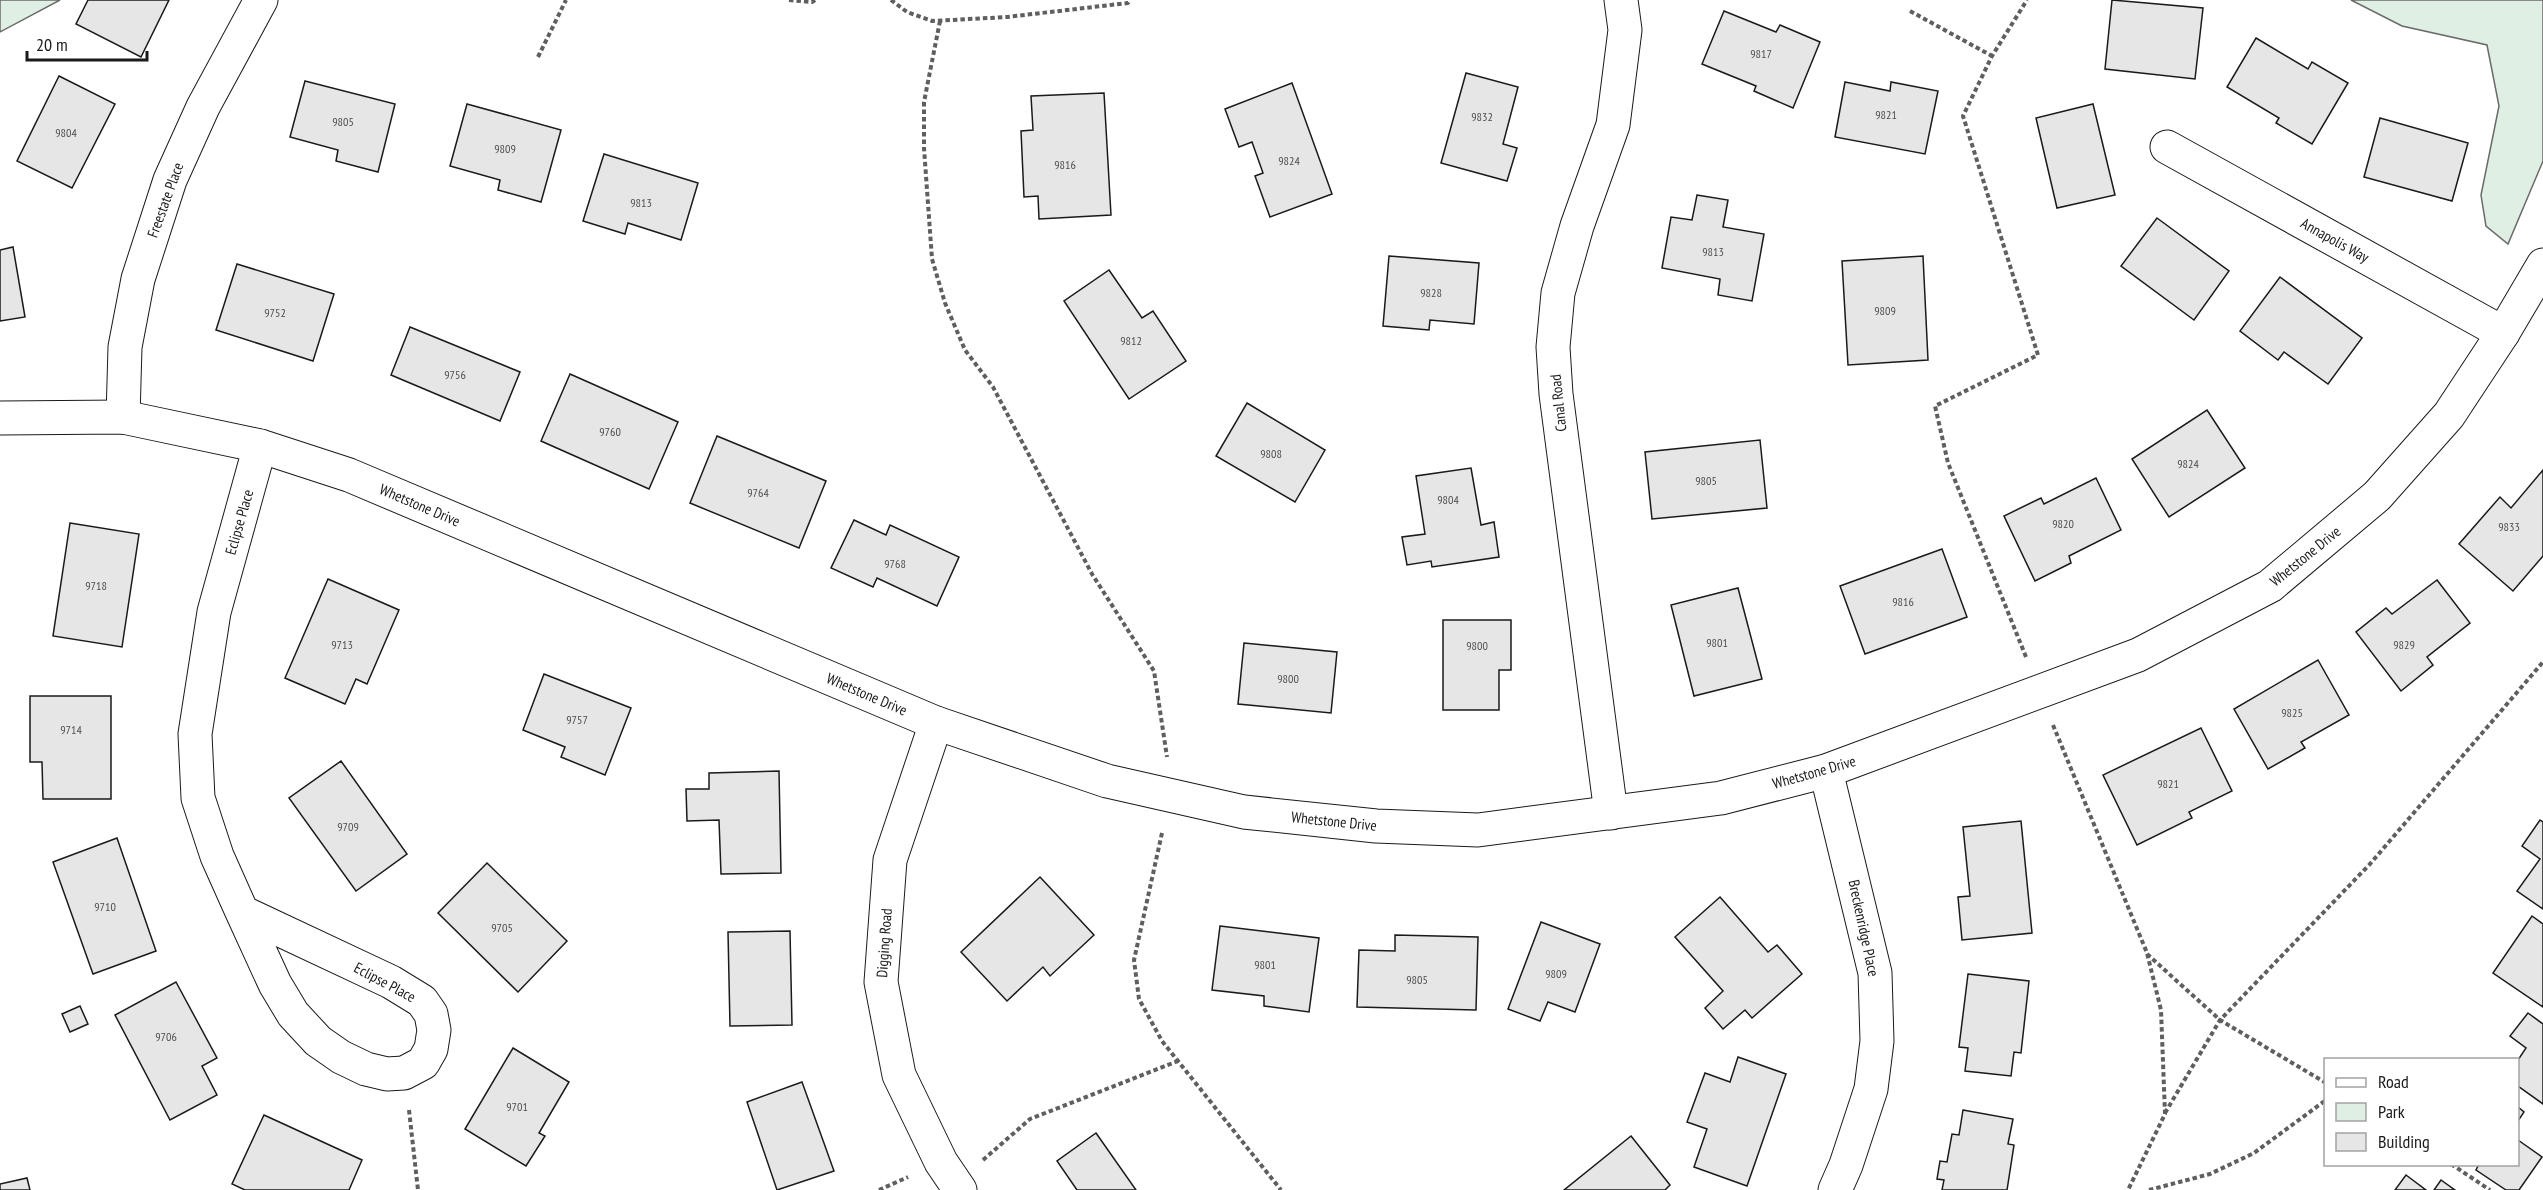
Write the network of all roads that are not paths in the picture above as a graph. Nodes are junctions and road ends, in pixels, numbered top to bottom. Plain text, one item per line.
1 (261, 0) edge
2 (1621, 0) edge
3 (2168, 147) dead end
4 (2543, 265) edge
5 (2503, 333) junction
6 (123, 417) junction
7 (0, 418) edge
8 (260, 446) junction
9 (936, 723) junction
10 (1826, 771) junction
11 (1611, 813) junction
12 (242, 912) junction
13 (957, 1187) edge
14 (1835, 1190) edge

1 - 6 street, Freestate Place
2 - 11 street, Canal Road
3 - 5 street, Annapolis Way
4 - 5 street, Whetstone Drive
5 - 10 street, Whetstone Drive
6 - 7 street, Whetstone Drive
6 - 8 street, Whetstone Drive
8 - 9 street, Whetstone Drive
8 - 12 street, Eclipse Place
9 - 11 street, Whetstone Drive
9 - 13 street, Digging Road
10 - 11 street, Whetstone Drive
10 - 14 street, Breckenridge Place
12 - 12 street, Eclipse Place

